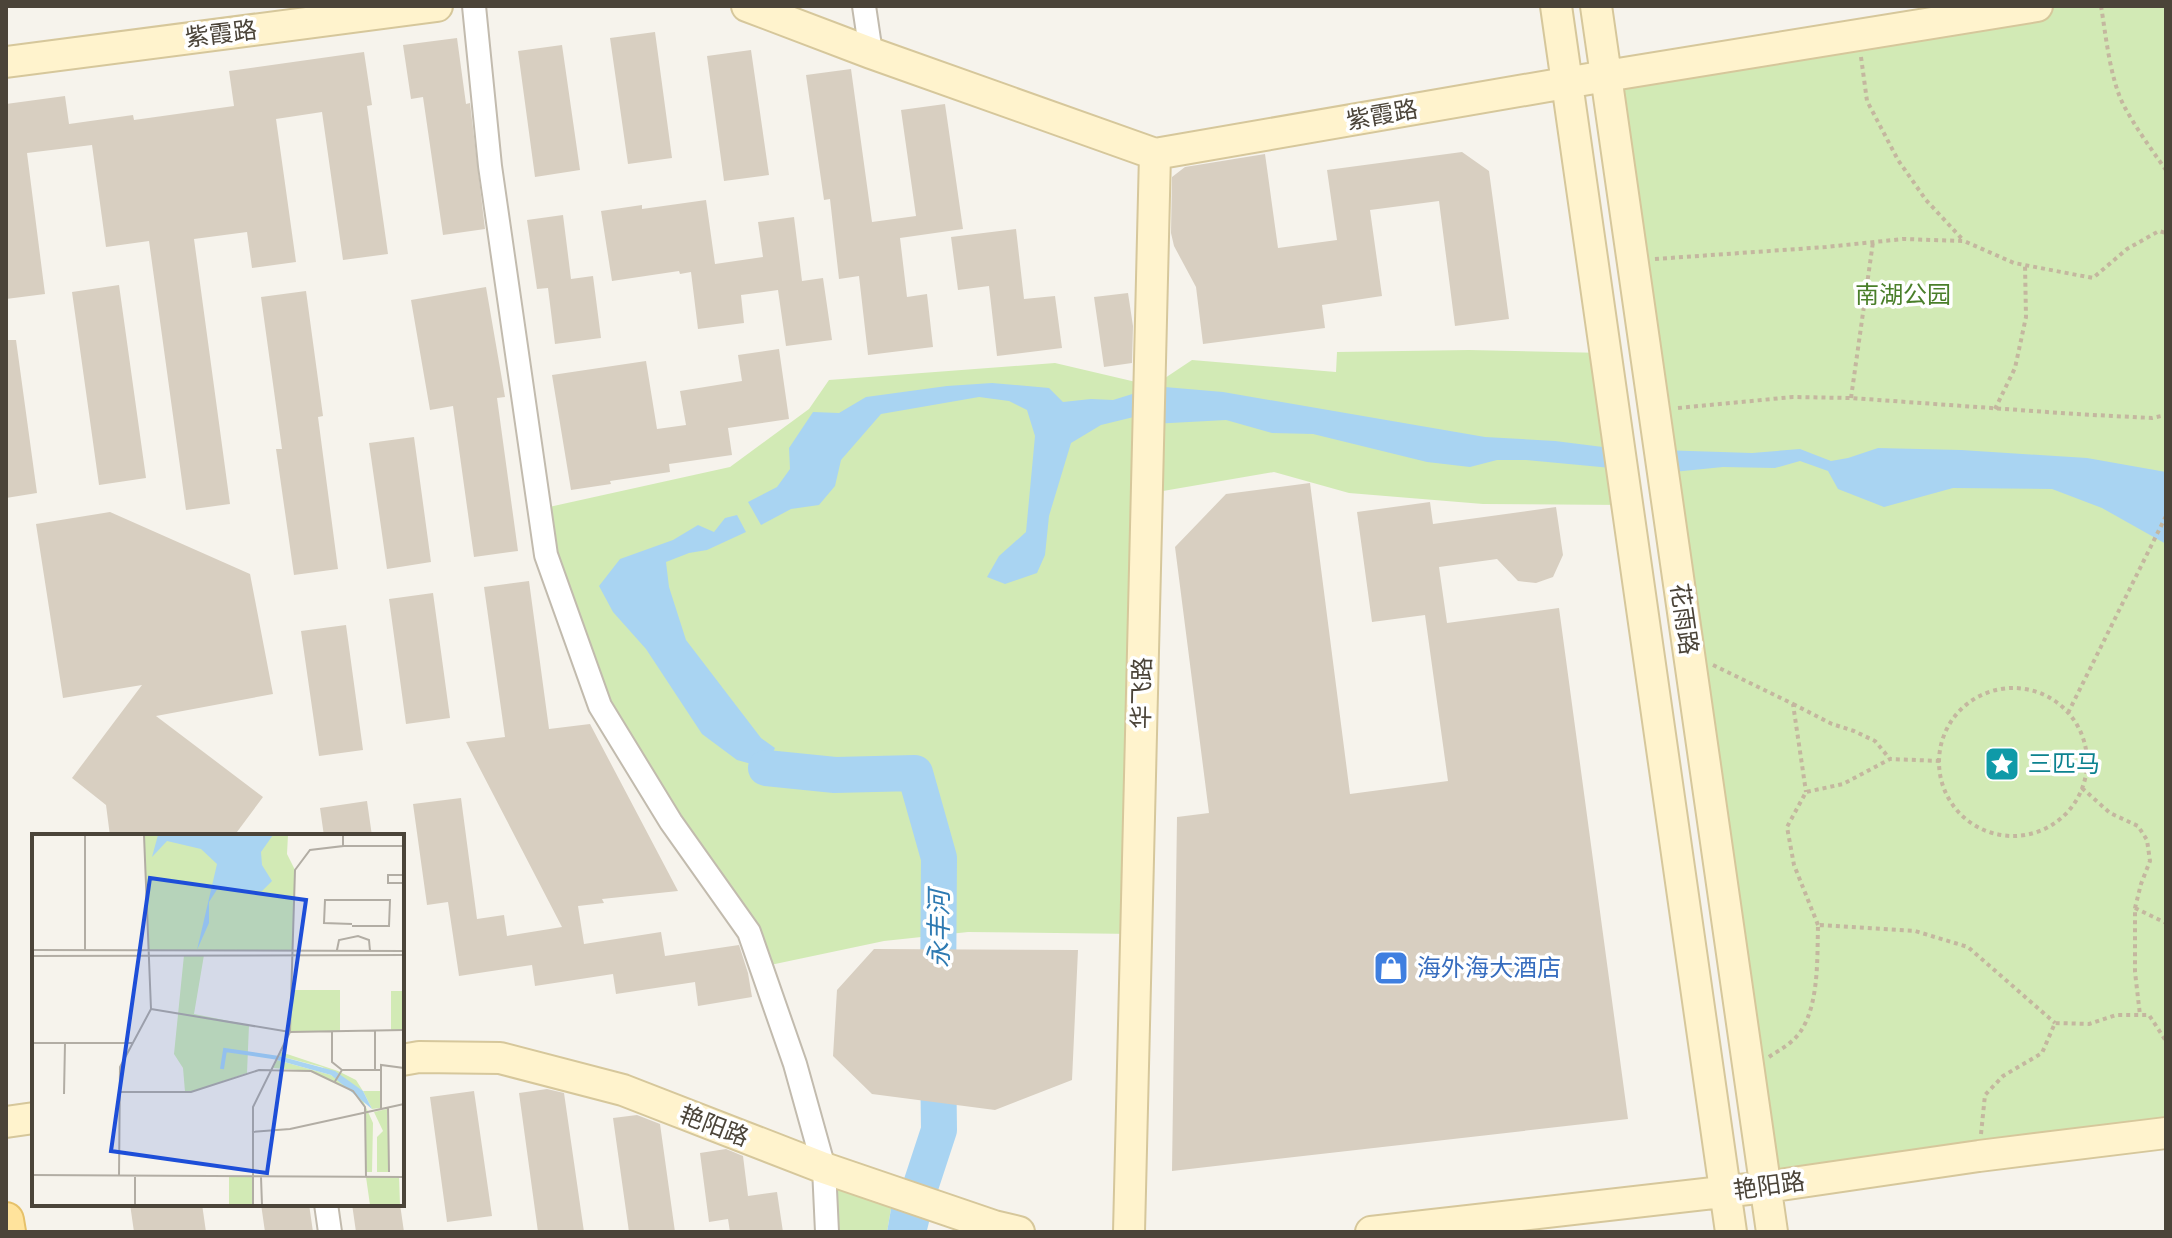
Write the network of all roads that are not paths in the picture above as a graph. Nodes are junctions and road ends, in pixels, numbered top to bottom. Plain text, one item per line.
1 (437, 6) edge
2 (474, 6) edge
3 (747, 6) edge
4 (864, 6) edge
5 (1556, 6) edge
6 (1596, 6) edge
7 (2037, 6) edge
8 (871, 53) junction
9 (6, 62) edge
10 (1606, 76) junction
11 (1567, 83) junction
12 (1155, 154) junction
13 (404, 1060) edge
14 (32, 1118) edge
15 (6, 1122) edge
16 (2166, 1133) edge
17 (824, 1168) junction
18 (1766, 1187) junction
19 (1725, 1192) junction
20 (326, 1206) edge
21 (6, 1220) edge
22 (8, 1232) edge
23 (330, 1232) edge
24 (827, 1232) edge
25 (1019, 1232) edge
26 (1129, 1232) edge
27 (1371, 1232) edge
28 (1731, 1232) edge
29 (1772, 1232) edge

1 - 9 street, 紫霞路
2 - 17 street
3 - 8 street, 紫霞路
4 - 8 street
5 - 11 street
6 - 10 street, 花雨路
7 - 10 street, 紫霞路
8 - 12 street, 紫霞路
10 - 11 street, 紫霞路
10 - 18 street, 花雨路
11 - 12 street, 紫霞路
11 - 19 street
12 - 26 street, 华飞路
13 - 17 street, 艳阳路
14 - 15 street
16 - 18 street, 艳阳路
17 - 24 street
17 - 25 street, 艳阳路
18 - 19 street, 艳阳路
18 - 29 street, 花雨路
19 - 27 street, 艳阳路
19 - 28 street
20 - 23 street
21 - 22 main road

